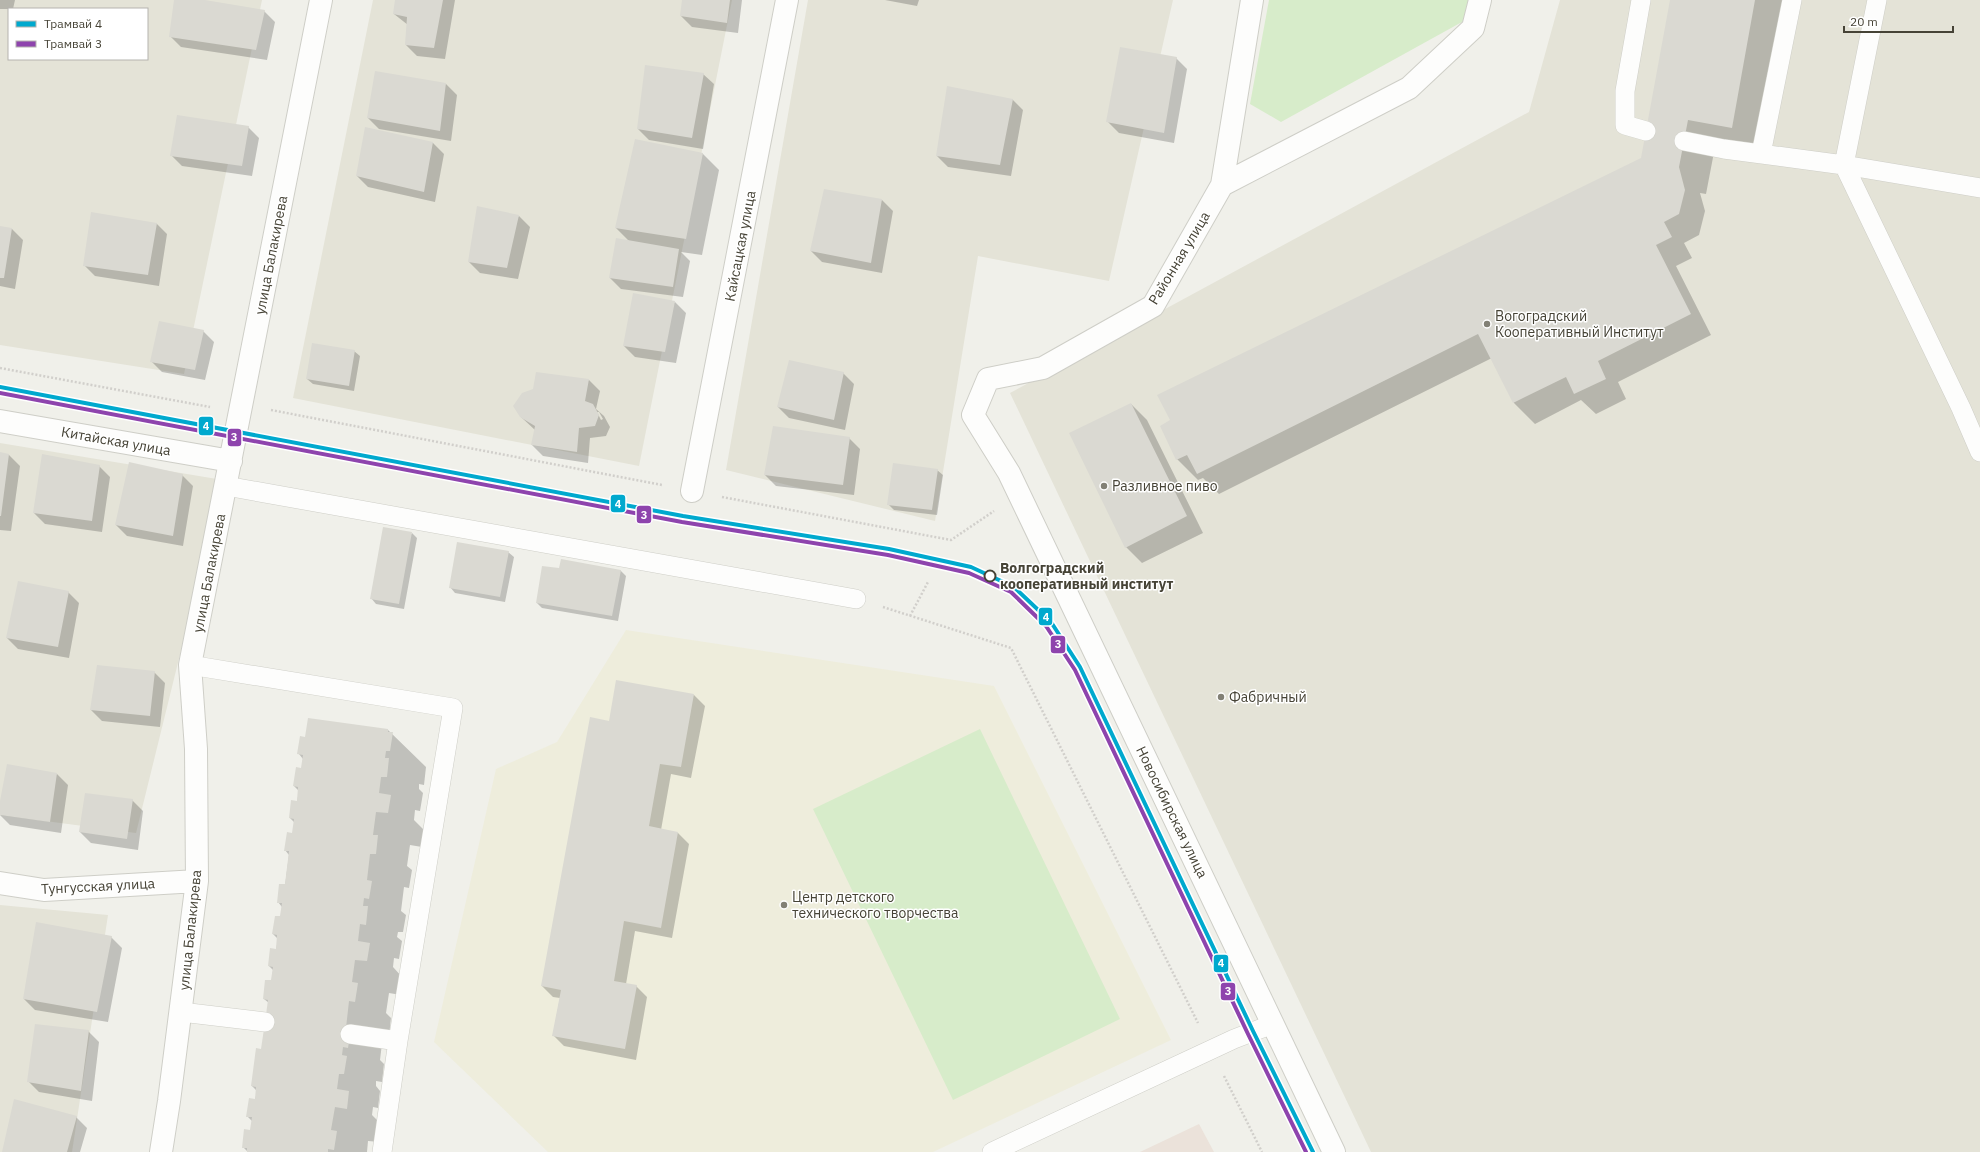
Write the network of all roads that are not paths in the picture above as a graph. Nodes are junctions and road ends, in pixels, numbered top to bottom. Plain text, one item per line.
1 (321, 0) edge
2 (787, 0) edge
3 (1252, 0) edge
4 (1480, 0) edge
5 (1641, 0) edge
6 (1792, 0) edge
7 (1877, 0) edge
8 (1646, 131) dead end
9 (1684, 141) dead end
10 (1761, 154) junction
11 (1844, 165) junction
12 (1222, 185) junction
13 (1980, 188) edge
14 (0, 421) edge
15 (1980, 452) edge
16 (231, 461) junction
17 (1009, 473) joint
18 (226, 486) junction
19 (692, 491) road end
20 (856, 599) road end
21 (190, 665) junction
22 (197, 881) junction
23 (0, 883) edge
24 (181, 1012) junction
25 (265, 1022) dead end
26 (1273, 1024) junction
27 (350, 1034) dead end
28 (398, 1040) junction
29 (161, 1152) edge
30 (382, 1152) edge
31 (992, 1152) edge
32 (1334, 1152) edge

1 - 16 street, улица Балакирева
2 - 19 street, Кайсацкая улица
3 - 12 street, Районная улица
4 - 12 street
5 - 8 lane
6 - 10 lane
7 - 11 lane
9 - 10 lane
10 - 11 lane
11 - 13 lane
11 - 15 lane
12 - 17 street, Районная улица
14 - 16 street, Китайская улица
16 - 18 street, улица Балакирева
17 - 26 street, Новосибирская улица
18 - 20 lane
18 - 21 street, улица Балакирева
21 - 22 street, улица Балакирева
21 - 28 lane
22 - 23 street, Тунгусская улица
22 - 24 street, улица Балакирева
24 - 25 lane
24 - 29 street, улица Балакирева
26 - 31 lane
26 - 32 street, Новосибирская улица
27 - 28 lane
28 - 30 lane

